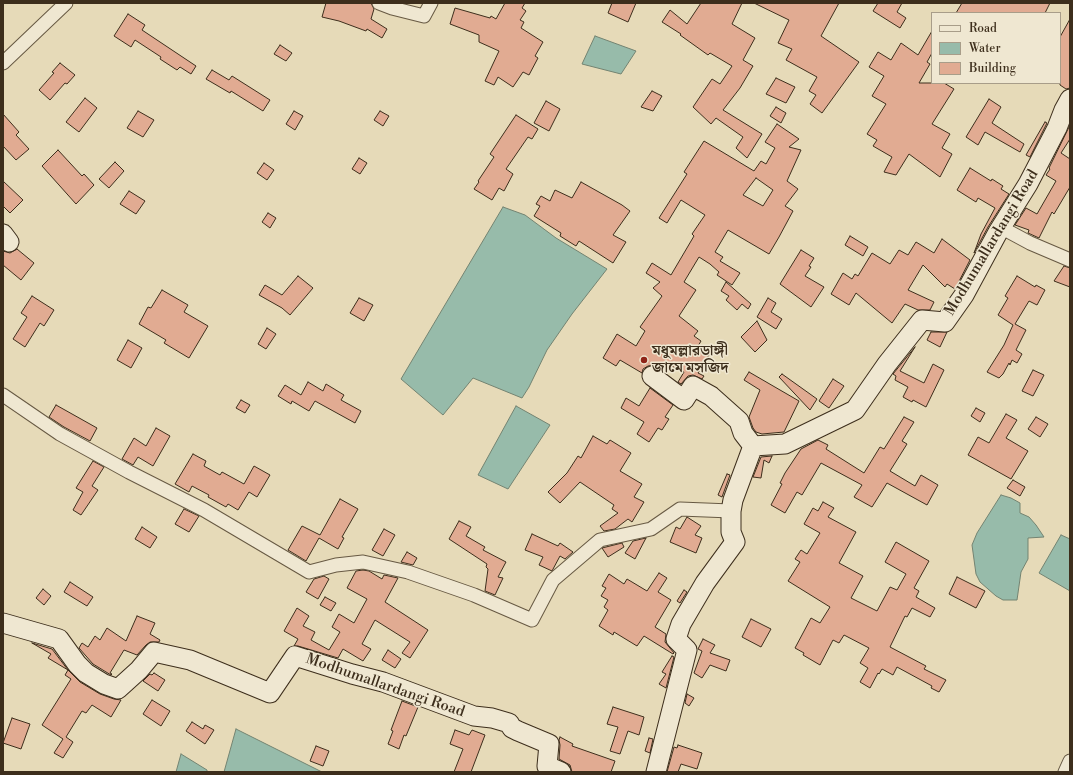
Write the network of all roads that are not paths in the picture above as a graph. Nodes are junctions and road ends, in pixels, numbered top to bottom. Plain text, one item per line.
1 (66, 3) edge
2 (378, 3) edge
3 (431, 3) edge
4 (3, 63) edge
5 (1070, 99) edge
6 (1013, 208) junction
7 (1070, 260) edge
8 (652, 376) dead end
9 (3, 395) edge
10 (753, 446) junction
11 (731, 511) junction
12 (3, 623) edge
13 (1070, 761) edge
14 (560, 772) edge
15 (656, 772) edge
16 (1065, 772) edge

1 - 4 street
2 - 3 street
5 - 6 street, Modhumallardangi Road
6 - 7 street
6 - 10 street, Modhumallardangi Road
8 - 10 street
9 - 11 street
10 - 11 street
11 - 15 street
12 - 14 street, Modhumallardangi Road
13 - 16 street

